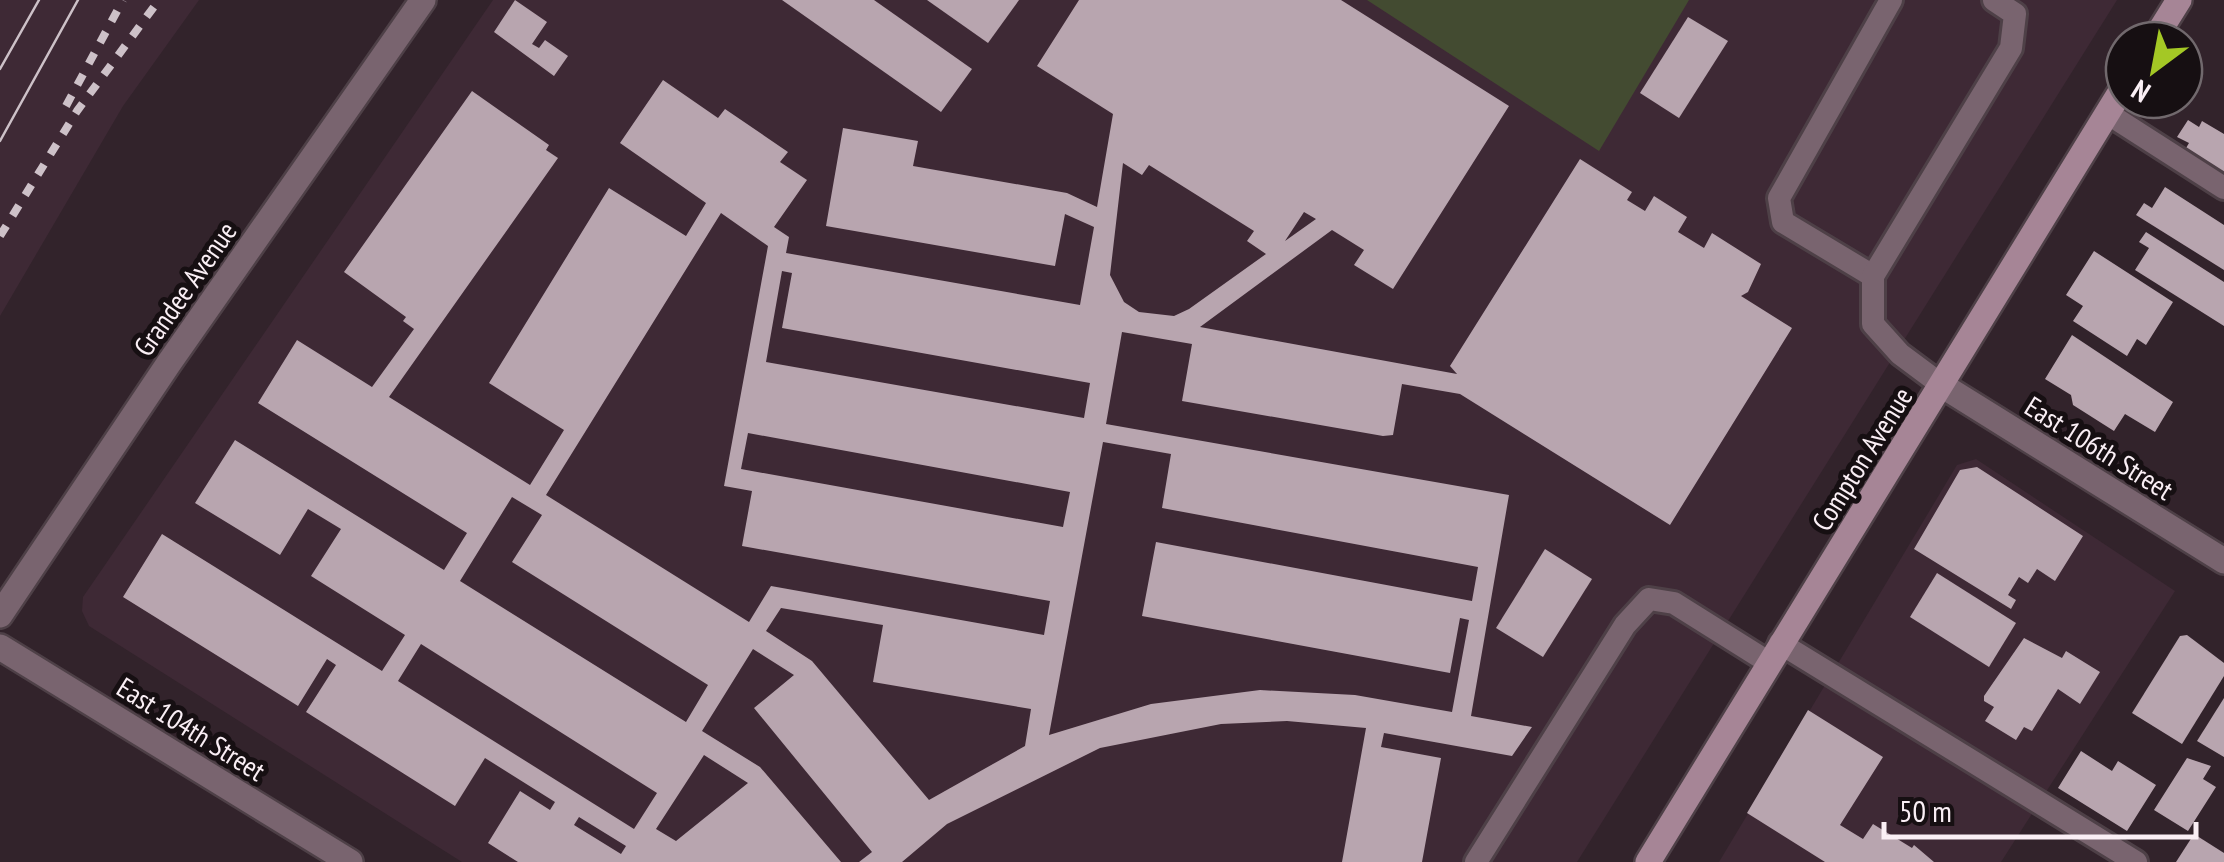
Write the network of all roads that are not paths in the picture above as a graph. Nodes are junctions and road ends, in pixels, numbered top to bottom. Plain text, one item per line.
1 (423, 0) edge
2 (1892, 0) edge
3 (1994, 0) edge
4 (2104, 118) edge
5 (2118, 120) edge
6 (2224, 188) edge
7 (1873, 276) junction
8 (1943, 386) junction
9 (2224, 560) edge
10 (0, 615) edge
11 (0, 647) edge
12 (1774, 653) junction
13 (350, 862) edge
14 (1476, 862) edge
15 (1648, 862) edge
16 (2136, 862) edge

1 - 10 street, Grandee Avenue
2 - 7 lane
3 - 7 lane
4 - 8 main road, Compton Avenue
5 - 6 lane
7 - 8 lane
8 - 9 street, East 106th Street
8 - 12 main road, Compton Avenue
11 - 13 street, East 104th Street
12 - 14 lane
12 - 15 main road, Compton Avenue
12 - 16 lane

